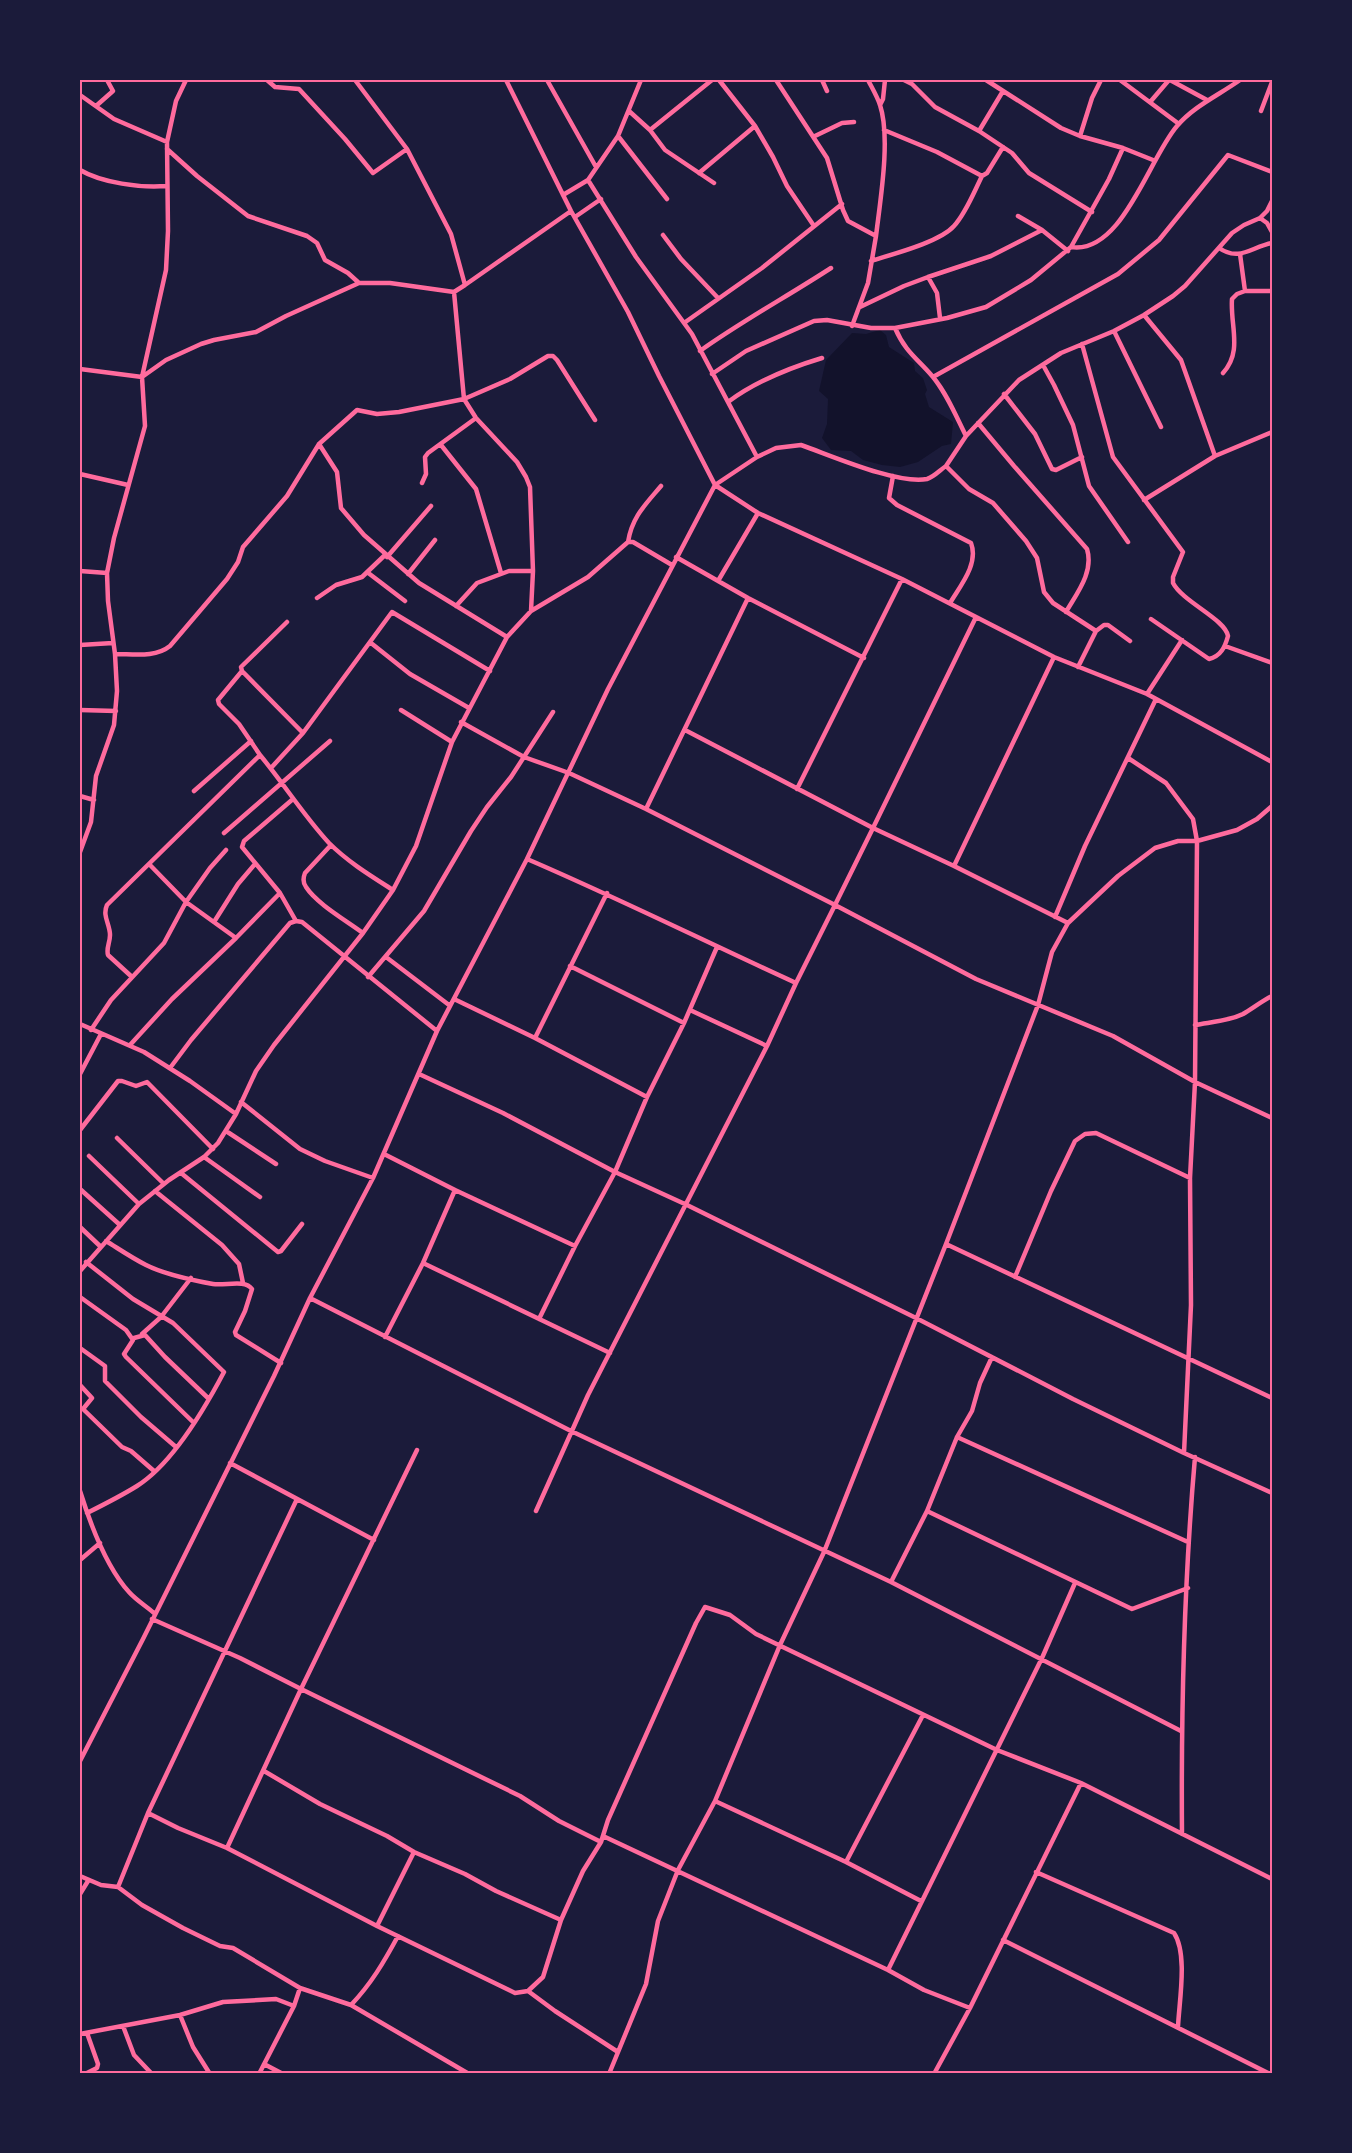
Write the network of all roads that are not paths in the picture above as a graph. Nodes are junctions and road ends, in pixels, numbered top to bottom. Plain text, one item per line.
1 (107, 80) edge
2 (186, 80) edge
3 (267, 80) edge
4 (355, 80) edge
5 (506, 80) edge
6 (547, 80) edge
7 (641, 80) edge
8 (712, 80) edge
9 (776, 80) edge
10 (822, 80) edge
11 (868, 80) edge
12 (885, 80) edge
13 (904, 80) edge
14 (986, 80) edge
15 (1101, 80) edge
16 (1120, 80) edge
17 (1169, 80) edge
18 (1240, 80) edge
19 (722, 81) edge
20 (1272, 82) edge
21 (1003, 90) junction
22 (827, 91) dead end
23 (80, 95) edge
24 (1207, 100) junction
25 (1151, 101) junction
26 (880, 105) junction
27 (96, 106) junction
28 (629, 111) junction
29 (1261, 111) dead end
30 (854, 122) dead end
31 (1179, 124) junction
32 (755, 126) junction
33 (650, 130) junction
34 (884, 130) junction
35 (980, 131) junction
36 (618, 136) junction
37 (815, 136) junction
38 (1080, 136) junction
39 (167, 142) junction
40 (1003, 147) junction
41 (1123, 148) junction
42 (167, 149) junction
43 (407, 149) junction
44 (1154, 160) junction
45 (596, 166) junction
46 (80, 170) edge
47 (1272, 172) edge
48 (699, 173) junction
49 (982, 176) junction
50 (588, 180) junction
51 (714, 183) dead end
52 (166, 186) junction
53 (563, 195) junction
54 (601, 199) junction
55 (667, 199) dead end
56 (1272, 201) edge
57 (842, 204) junction
58 (571, 211) junction
59 (1092, 212) junction
60 (1018, 216) dead end
61 (574, 217) junction
62 (1260, 218) junction
63 (814, 226) junction
64 (1042, 230) junction
65 (1272, 232) edge
66 (663, 235) dead end
67 (876, 236) junction
68 (1272, 243) edge
69 (1220, 248) junction
70 (1070, 249) junction
71 (1240, 254) junction
72 (871, 261) junction
73 (831, 268) dead end
74 (928, 277) junction
75 (359, 283) junction
76 (465, 285) junction
77 (1245, 291) junction
78 (1272, 291) edge
79 (454, 292) junction
80 (718, 298) junction
81 (860, 307) junction
82 (1144, 315) junction
83 (940, 318) junction
84 (684, 323) junction
85 (852, 326) junction
86 (895, 328) junction
87 (1114, 331) junction
88 (1082, 344) junction
89 (700, 351) junction
90 (822, 358) dead end
91 (1043, 365) junction
92 (80, 369) edge
93 (1223, 373) dead end
94 (712, 374) junction
95 (142, 377) junction
96 (933, 377) junction
97 (1004, 394) junction
98 (464, 399) junction
99 (728, 402) junction
100 (476, 418) junction
101 (595, 420) dead end
102 (978, 423) junction
103 (1161, 426) dead end
104 (1272, 432) edge
105 (966, 436) junction
106 (319, 444) junction
107 (441, 445) junction
108 (1215, 456) junction
109 (1082, 457) junction
110 (757, 458) junction
111 (946, 466) junction
112 (80, 474) edge
113 (893, 476) junction
114 (422, 483) dead end
115 (128, 485) junction
116 (714, 485) junction
117 (661, 486) dead end
118 (1144, 500) junction
119 (431, 506) dead end
120 (758, 513) junction
121 (435, 540) dead end
122 (628, 542) junction
123 (1128, 542) dead end
124 (386, 556) junction
125 (676, 557) junction
126 (672, 565) junction
127 (80, 571) edge
128 (532, 571) junction
129 (367, 572) junction
130 (107, 573) junction
131 (501, 573) junction
132 (408, 574) junction
133 (902, 579) junction
134 (718, 581) junction
135 (317, 598) dead end
136 (748, 598) junction
137 (405, 601) dead end
138 (950, 603) junction
139 (456, 606) junction
140 (531, 611) junction
141 (1066, 612) junction
142 (976, 617) junction
143 (1151, 619) dead end
144 (287, 622) dead end
145 (1096, 631) junction
146 (507, 637) junction
147 (1182, 640) junction
148 (1130, 641) dead end
149 (113, 643) junction
150 (371, 643) junction
151 (80, 645) edge
152 (1225, 646) junction
153 (115, 654) junction
154 (1054, 657) junction
155 (864, 658) junction
156 (1272, 663) edge
157 (1078, 667) junction
158 (242, 671) junction
159 (490, 671) junction
160 (1147, 694) junction
161 (1156, 699) junction
162 (469, 708) junction
163 (80, 710) edge
164 (116, 711) junction
165 (401, 711) dead end
166 (553, 712) dead end
167 (461, 722) junction
168 (685, 730) junction
169 (303, 733) junction
170 (251, 741) junction
171 (330, 741) dead end
172 (452, 742) junction
173 (260, 755) junction
174 (524, 757) junction
175 (1128, 758) junction
176 (1272, 762) edge
177 (271, 768) junction
178 (569, 773) junction
179 (282, 783) junction
180 (797, 789) junction
181 (194, 791) dead end
182 (80, 796) edge
183 (293, 799) junction
184 (94, 800) junction
185 (1272, 806) edge
186 (646, 809) junction
187 (873, 828) junction
188 (224, 833) dead end
189 (1197, 841) junction
190 (331, 845) junction
191 (226, 850) dead end
192 (80, 852) edge
193 (527, 859) junction
194 (255, 864) junction
195 (150, 865) junction
196 (954, 866) junction
197 (393, 890) junction
198 (280, 893) junction
199 (607, 893) junction
200 (186, 902) junction
201 (835, 905) junction
202 (1056, 917) junction
203 (296, 921) junction
204 (214, 922) junction
205 (1068, 924) junction
206 (363, 933) junction
207 (236, 939) junction
208 (717, 947) junction
209 (343, 957) junction
210 (386, 957) junction
211 (570, 966) junction
212 (132, 977) junction
213 (368, 977) junction
214 (796, 983) junction
215 (1272, 996) edge
216 (454, 999) junction
217 (449, 1005) junction
218 (1038, 1005) junction
219 (690, 1010) junction
220 (684, 1023) junction
221 (80, 1024) edge
222 (1195, 1025) junction
223 (91, 1030) junction
224 (437, 1030) junction
225 (101, 1034) junction
226 (536, 1038) junction
227 (130, 1045) junction
228 (767, 1046) junction
229 (170, 1068) junction
230 (80, 1074) edge
231 (419, 1074) junction
232 (1194, 1082) junction
233 (647, 1097) junction
234 (241, 1102) junction
235 (236, 1114) junction
236 (1272, 1118) edge
237 (80, 1130) edge
238 (226, 1131) junction
239 (117, 1138) dead end
240 (213, 1149) junction
241 (384, 1154) junction
242 (89, 1156) dead end
243 (204, 1157) junction
244 (276, 1164) dead end
245 (615, 1172) junction
246 (181, 1173) junction
247 (373, 1178) junction
248 (1190, 1178) junction
249 (164, 1184) junction
250 (80, 1189) edge
251 (456, 1190) junction
252 (155, 1191) junction
253 (260, 1197) dead end
254 (140, 1204) junction
255 (687, 1205) junction
256 (302, 1224) dead end
257 (120, 1226) junction
258 (80, 1227) edge
259 (106, 1241) junction
260 (946, 1244) junction
261 (575, 1246) junction
262 (101, 1247) junction
263 (86, 1262) junction
264 (423, 1263) junction
265 (80, 1271) edge
266 (1015, 1277) junction
267 (191, 1278) junction
268 (243, 1283) junction
269 (80, 1298) edge
270 (310, 1298) junction
271 (161, 1317) junction
272 (916, 1318) junction
273 (539, 1319) junction
274 (142, 1334) junction
275 (385, 1337) junction
276 (134, 1338) junction
277 (80, 1348) edge
278 (610, 1353) junction
279 (992, 1357) junction
280 (1188, 1358) junction
281 (281, 1363) junction
282 (80, 1385) edge
283 (1272, 1398) edge
284 (209, 1399) junction
285 (194, 1423) junction
286 (571, 1431) junction
287 (957, 1437) junction
288 (176, 1447) junction
289 (417, 1450) dead end
290 (1184, 1453) junction
291 (1195, 1457) junction
292 (230, 1464) junction
293 (154, 1471) junction
294 (80, 1491) edge
295 (1272, 1493) edge
296 (297, 1499) junction
297 (536, 1511) dead end
298 (927, 1511) junction
299 (87, 1513) junction
300 (374, 1540) junction
301 (1188, 1542) junction
302 (100, 1543) junction
303 (824, 1552) junction
304 (80, 1560) edge
305 (891, 1582) junction
306 (1075, 1583) junction
307 (1188, 1587) junction
308 (154, 1613) junction
309 (152, 1619) junction
310 (780, 1645) junction
311 (225, 1652) junction
312 (1042, 1658) junction
313 (301, 1689) junction
314 (923, 1715) junction
315 (1181, 1731) junction
316 (997, 1750) junction
317 (80, 1761) edge
318 (264, 1771) junction
319 (1081, 1782) junction
320 (715, 1801) junction
321 (148, 1813) junction
322 (1182, 1834) junction
323 (603, 1836) junction
324 (601, 1842) junction
325 (227, 1848) junction
326 (414, 1852) junction
327 (846, 1862) junction
328 (678, 1870) junction
329 (1036, 1872) junction
330 (80, 1876) edge
331 (1272, 1879) edge
332 (88, 1881) junction
333 (118, 1887) junction
334 (80, 1894) edge
335 (921, 1901) junction
336 (561, 1920) junction
337 (378, 1926) junction
338 (398, 1936) junction
339 (1003, 1940) junction
340 (888, 1970) junction
341 (300, 1988) junction
342 (528, 1992) junction
343 (294, 2006) junction
344 (351, 2006) junction
345 (970, 2008) junction
346 (180, 2015) junction
347 (123, 2026) junction
348 (1178, 2028) junction
349 (87, 2033) junction
350 (80, 2034) edge
351 (618, 2052) junction
352 (264, 2064) junction
353 (85, 2073) edge
354 (152, 2073) edge
355 (210, 2073) edge
356 (259, 2073) edge
357 (283, 2073) edge
358 (469, 2073) edge
359 (609, 2073) edge
360 (934, 2073) edge
361 (1270, 2073) edge

1 - 27 street
2 - 39 street
3 - 43 street
4 - 43 street
5 - 53 street
6 - 45 street
7 - 28 street
8 - 33 street
9 - 37 street
10 - 22 street
11 - 26 street
12 - 26 street
13 - 35 street
14 - 21 street
15 - 38 street
16 - 25 street
17 - 24 street
17 - 25 street
18 - 24 street
19 - 32 street
20 - 29 street
21 - 35 street
21 - 38 street
23 - 27 street
24 - 31 street
25 - 31 street
26 - 34 street
27 - 39 street
28 - 33 street
28 - 36 street
30 - 37 street
31 - 44 street
32 - 48 street
32 - 63 street
33 - 48 street
34 - 49 street
34 - 67 street
35 - 40 street
36 - 45 street
36 - 55 street
37 - 57 street
38 - 41 street
39 - 42 street
40 - 49 street
40 - 59 street
41 - 44 street
41 - 59 street
42 - 52 street
42 - 75 street
43 - 76 street
44 - 70 street
45 - 50 street
46 - 52 street
47 - 96 street
48 - 51 street
49 - 72 street
50 - 53 street
50 - 54 street
52 - 95 street
53 - 58 street
54 - 61 street
54 - 84 street
56 - 62 street
57 - 63 street
57 - 67 street
58 - 61 street
58 - 76 street
59 - 70 street
60 - 64 street
61 - 116 street
62 - 65 street
62 - 69 street
63 - 80 street
64 - 70 street
64 - 74 street
66 - 80 street
67 - 72 street
68 - 71 street
69 - 71 street
69 - 82 street
70 - 83 street
71 - 77 street
72 - 81 street
73 - 89 street
74 - 81 street
74 - 83 street
75 - 79 street
75 - 95 street
76 - 79 street
77 - 78 street
77 - 93 street
79 - 98 street
80 - 84 street
81 - 85 street
82 - 87 street
82 - 108 street
83 - 86 street
84 - 89 street
85 - 86 street
85 - 94 street
86 - 96 street
87 - 88 street
87 - 103 street
88 - 91 street
88 - 118 street
89 - 94 street
90 - 99 street
91 - 97 street
91 - 109 street
92 - 95 street
94 - 99 street
95 - 115 street
96 - 105 street
97 - 102 street
97 - 109 street
98 - 100 street
98 - 101 street
98 - 106 street
99 - 110 street
100 - 107 street
100 - 128 street
102 - 105 street
102 - 141 street
104 - 108 street
105 - 111 street
106 - 124 street
106 - 153 street
107 - 114 street
107 - 131 street
108 - 118 street
109 - 123 street
110 - 113 street
110 - 116 street
111 - 113 street
111 - 141 street
112 - 115 street
113 - 138 street
115 - 130 street
116 - 120 street
116 - 125 street
117 - 122 street
118 - 152 street
119 - 124 street
120 - 133 street
120 - 134 street
121 - 132 street
122 - 126 street
122 - 140 street
124 - 129 street
124 - 132 street
125 - 126 street
125 - 134 street
126 - 178 street
127 - 130 street
128 - 131 street
128 - 140 street
129 - 135 street
129 - 137 street
130 - 149 street
131 - 139 street
132 - 139 street
133 - 138 street
133 - 155 street
134 - 136 street
136 - 155 street
136 - 168 street
138 - 142 street
139 - 146 street
140 - 146 street
141 - 145 street
142 - 154 street
142 - 187 street
143 - 147 street
144 - 158 street
145 - 148 street
145 - 157 street
146 - 159 street
147 - 152 street
147 - 160 street
149 - 151 street
149 - 153 street
150 - 159 street
150 - 162 street
150 - 169 street
152 - 156 street
153 - 164 street
154 - 157 street
154 - 196 street
155 - 180 street
157 - 160 street
158 - 169 street
158 - 170 street
159 - 162 street
160 - 161 street
161 - 175 street
161 - 176 street
162 - 167 street
163 - 164 street
164 - 184 street
165 - 172 street
166 - 174 street
167 - 172 street
167 - 174 street
168 - 180 street
168 - 186 street
169 - 177 street
170 - 173 street
170 - 181 street
171 - 179 street
172 - 197 street
173 - 177 street
173 - 195 street
174 - 178 street
174 - 210 street
175 - 189 street
175 - 202 street
177 - 179 street
178 - 186 street
178 - 193 street
179 - 183 street
179 - 188 street
180 - 187 street
182 - 184 street
183 - 190 street
183 - 194 street
184 - 192 street
185 - 189 street
186 - 201 street
187 - 196 street
187 - 201 street
189 - 205 street
189 - 222 street
190 - 197 street
190 - 206 street
191 - 200 street
193 - 199 street
193 - 216 street
194 - 198 street
194 - 204 street
195 - 200 street
195 - 212 street
196 - 202 street
197 - 206 street
198 - 203 street
198 - 207 street
199 - 208 street
199 - 211 street
200 - 204 street
200 - 212 street
201 - 214 street
201 - 218 street
202 - 205 street
203 - 209 street
203 - 229 street
204 - 207 street
205 - 218 street
206 - 209 street
207 - 227 street
208 - 214 street
208 - 219 street
209 - 213 street
209 - 234 street
210 - 213 street
210 - 217 street
211 - 220 street
211 - 226 street
212 - 223 street
213 - 224 street
214 - 228 street
215 - 222 street
216 - 217 street
216 - 226 street
217 - 224 street
218 - 232 street
218 - 260 street
219 - 220 street
219 - 228 street
220 - 233 street
221 - 223 street
222 - 232 street
223 - 225 street
224 - 231 street
225 - 227 street
225 - 230 street
226 - 233 street
227 - 229 street
228 - 255 street
229 - 235 street
231 - 241 street
231 - 245 street
232 - 236 street
232 - 248 street
233 - 245 street
234 - 235 street
234 - 247 street
235 - 238 street
237 - 240 street
238 - 240 street
238 - 244 street
239 - 249 street
240 - 243 street
241 - 247 street
241 - 251 street
242 - 254 street
243 - 246 street
243 - 253 street
245 - 255 street
245 - 261 street
246 - 249 street
246 - 256 street
247 - 270 street
248 - 266 street
248 - 280 street
249 - 252 street
250 - 257 street
251 - 261 street
251 - 264 street
252 - 254 street
252 - 268 street
254 - 257 street
255 - 272 street
255 - 278 street
257 - 259 street
258 - 262 street
259 - 262 street
259 - 267 street
260 - 266 street
260 - 272 street
261 - 273 street
262 - 263 street
263 - 265 street
263 - 271 street
264 - 273 street
264 - 275 street
266 - 280 street
267 - 268 street
267 - 271 street
268 - 281 street
269 - 276 street
270 - 275 street
270 - 281 street
271 - 274 street
271 - 284 street
272 - 279 street
272 - 303 street
273 - 278 street
274 - 276 street
274 - 284 street
275 - 286 street
276 - 285 street
277 - 288 street
278 - 286 street
279 - 287 street
279 - 290 street
280 - 283 street
280 - 290 street
281 - 292 street
282 - 293 street
284 - 285 street
285 - 288 street
286 - 297 street
286 - 303 street
287 - 298 street
287 - 301 street
288 - 293 street
289 - 300 street
290 - 291 street
291 - 295 street
291 - 301 street
292 - 296 street
292 - 308 street
293 - 299 street
294 - 299 street
296 - 300 street
296 - 311 street
298 - 305 street
298 - 306 street
299 - 302 street
300 - 313 street
301 - 307 street
302 - 304 street
302 - 308 street
303 - 305 street
303 - 310 street
305 - 312 street
306 - 307 street
306 - 312 street
307 - 315 street
308 - 309 street
309 - 311 street
309 - 317 street
310 - 314 street
310 - 320 street
310 - 323 street
311 - 313 street
311 - 321 street
312 - 315 street
312 - 316 street
313 - 318 street
313 - 324 street
314 - 316 street
314 - 327 street
315 - 322 street
316 - 319 street
316 - 335 street
318 - 325 street
318 - 326 street
319 - 322 street
319 - 329 street
320 - 327 street
320 - 328 street
321 - 325 street
321 - 333 street
322 - 331 street
323 - 324 street
323 - 328 street
324 - 336 street
325 - 337 street
326 - 336 street
326 - 337 street
327 - 335 street
328 - 340 street
328 - 351 street
329 - 339 street
329 - 348 street
330 - 332 street
332 - 333 street
332 - 334 street
333 - 341 street
335 - 340 street
336 - 342 street
337 - 338 street
338 - 342 street
338 - 344 street
339 - 345 street
339 - 348 street
340 - 345 street
341 - 343 street
341 - 344 street
342 - 351 street
343 - 346 street
343 - 352 street
344 - 358 street
345 - 360 street
346 - 347 street
346 - 355 street
347 - 349 street
347 - 354 street
348 - 361 street
349 - 350 street
349 - 353 street
351 - 359 street
352 - 356 street
352 - 357 street

